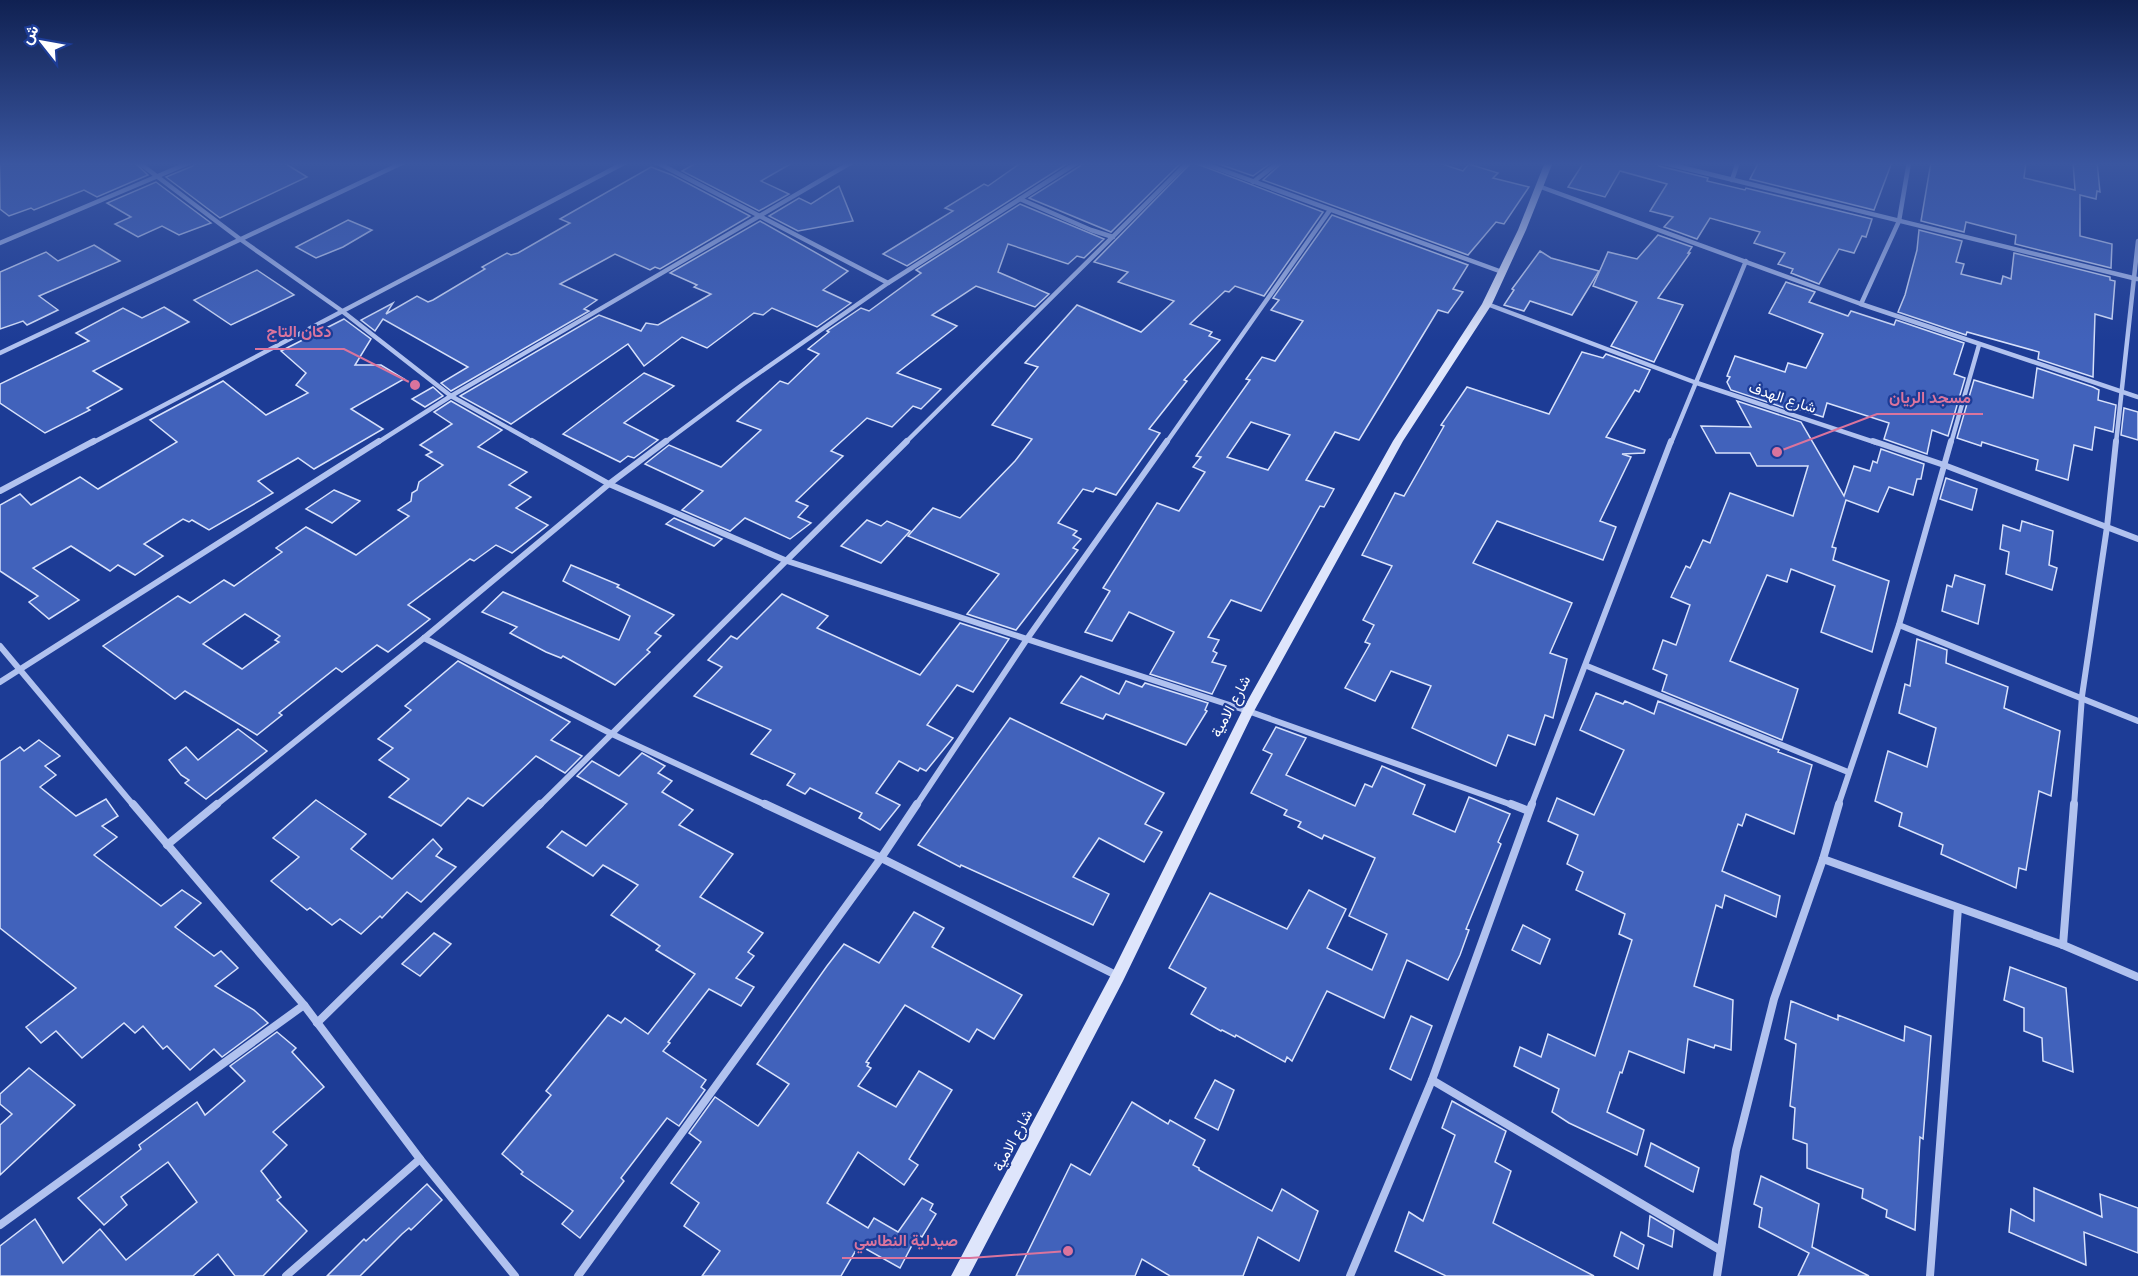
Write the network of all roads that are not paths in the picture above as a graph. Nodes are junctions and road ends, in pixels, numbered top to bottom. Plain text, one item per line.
1 (51, 222) edge
2 (217, 222) edge
3 (277, 222) edge
4 (513, 222) edge
5 (752, 222) edge
6 (772, 222) edge
7 (985, 222) edge
8 (1071, 222) edge
9 (1128, 222) edge
10 (1322, 222) edge
11 (1362, 222) edge
12 (1525, 222) edge
13 (1636, 222) edge
14 (1898, 222) edge
15 (1905, 222) edge
16 (1113, 237) junction
17 (240, 239) junction
18 (2138, 241) edge
19 (0, 243) edge
20 (1746, 261) junction
21 (1502, 272) junction
22 (2136, 279) edge
23 (888, 283) junction
24 (1487, 304) junction
25 (1861, 304) junction
26 (342, 311) junction
27 (1979, 345) junction
28 (0, 353) edge
29 (1694, 382) junction
30 (2120, 392) junction
31 (451, 396) junction
32 (2138, 398) edge
33 (1944, 465) junction
34 (609, 484) junction
35 (0, 491) edge
36 (2107, 527) junction
37 (2138, 539) edge
38 (787, 561) junction
39 (1899, 625) junction
40 (424, 638) junction
41 (1027, 639) junction
42 (0, 646) edge
43 (1587, 666) junction
44 (18, 670) junction
45 (0, 682) edge
46 (2082, 696) junction
47 (1248, 711) junction
48 (2138, 721) edge
49 (612, 734) junction
50 (1848, 772) junction
51 (1529, 811) junction
52 (167, 845) junction
53 (881, 858) junction
54 (1822, 860) junction
55 (1958, 908) junction
56 (2063, 945) junction
57 (1118, 976) junction
58 (2138, 977) edge
59 (304, 1005) junction
60 (317, 1023) junction
61 (1432, 1080) junction
62 (420, 1159) junction
63 (0, 1226) edge
64 (1720, 1250) junction
65 (286, 1276) edge
66 (515, 1276) edge
67 (578, 1276) edge
68 (960, 1276) edge
69 (1350, 1276) edge
70 (1717, 1276) edge
71 (1930, 1276) edge

1 - 19 street
2 - 17 street
3 - 17 street
4 - 26 street
5 - 31 street
6 - 23 street
7 - 23 street
8 - 16 street
9 - 16 street
10 - 41 street
11 - 21 street
12 - 21 street, شارع الامية
13 - 20 street
14 - 25 street
15 - 22 street
16 - 38 street
17 - 26 street
17 - 28 street
18 - 22 street
20 - 25 street
20 - 29 street
21 - 24 street, شارع الامية
22 - 30 street
23 - 34 street
24 - 29 street, شارع الهدف
24 - 47 street, شارع الامية
25 - 27 street
26 - 31 street
26 - 35 street
27 - 30 street
27 - 33 street
29 - 33 street, شارع الهدف
29 - 43 street
30 - 32 street
30 - 36 street
31 - 34 street
31 - 44 street
33 - 36 street, شارع الهدف
33 - 39 street
34 - 38 street
34 - 40 street
36 - 37 street, شارع الهدف
36 - 46 street
38 - 41 street
38 - 49 street
39 - 46 street
39 - 50 street
40 - 49 street
40 - 52 street
41 - 47 street
41 - 53 street
42 - 44 street
43 - 50 street
43 - 51 street
44 - 45 street
44 - 52 street
46 - 48 street
46 - 56 street
47 - 51 street
47 - 57 street, شارع الامية
49 - 53 street
49 - 60 street
50 - 54 street
51 - 61 street
52 - 59 street
53 - 57 street
53 - 67 street
54 - 55 street
54 - 64 street
55 - 56 street
55 - 71 street
56 - 58 street
57 - 68 street, شارع الامية
59 - 60 street
59 - 63 street
60 - 62 street
61 - 64 street
61 - 69 street
62 - 65 street
62 - 66 street
64 - 70 street

